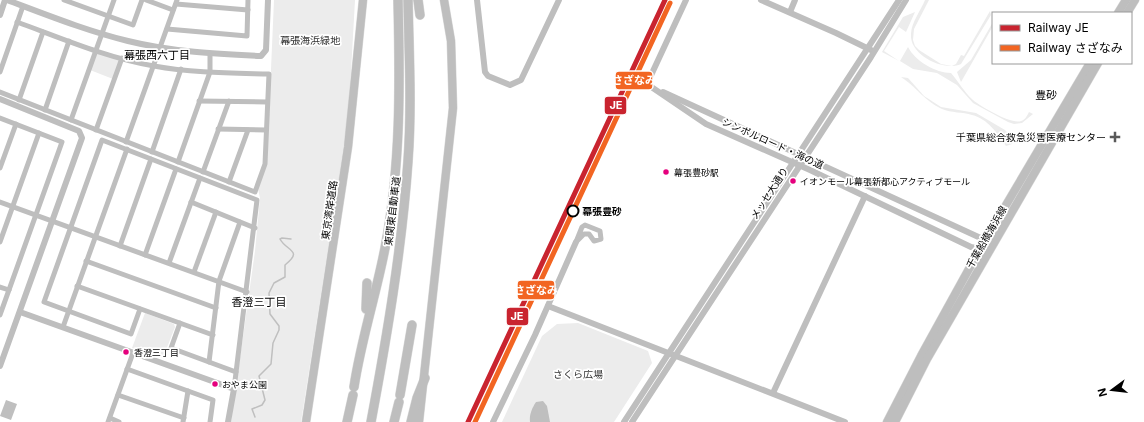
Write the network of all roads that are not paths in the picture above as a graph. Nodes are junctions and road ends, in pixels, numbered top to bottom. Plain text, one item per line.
1 (6, 0) edge
2 (64, 0) edge
3 (114, 0) edge
4 (142, 0) edge
5 (146, 0) edge
6 (248, 0) edge
7 (268, 0) edge
8 (398, 0) edge
9 (408, 0) edge
10 (418, 0) edge
11 (444, 0) edge
12 (449, 0) edge
13 (477, 0) edge
14 (559, 0) edge
15 (686, 0) edge
16 (761, 0) edge
17 (795, 0) edge
18 (899, 0) edge
19 (906, 0) edge
20 (1126, 0) edge
21 (1135, 0) edge
22 (176, 2) edge
23 (361, 3) edge
24 (23, 6) junction
25 (174, 10) junction
26 (248, 10) junction
27 (790, 12) junction
28 (1119, 12) edge
29 (1128, 12) edge
30 (0, 15) edge
31 (420, 15) dead end
32 (108, 16) junction
33 (17, 22) junction
34 (167, 29) junction
35 (43, 32) junction
36 (102, 34) junction
37 (69, 41) junction
38 (160, 48) junction
39 (868, 48) junction
40 (96, 50) junction
41 (874, 52) junction
42 (210, 54) junction
43 (122, 58) junction
44 (1089, 64) edge
45 (1097, 64) edge
46 (153, 66) junction
47 (181, 69) junction
48 (0, 72) edge
49 (210, 72) junction
50 (647, 84) junction
51 (0, 92) edge
52 (0, 99) edge
53 (19, 100) junction
54 (200, 101) junction
55 (229, 101) junction
56 (267, 102) junction
57 (453, 108) junction
58 (45, 110) junction
59 (0, 118) edge
60 (71, 120) junction
61 (16, 124) junction
62 (218, 129) junction
63 (96, 130) junction
64 (248, 130) junction
65 (266, 130) junction
66 (39, 133) junction
67 (126, 142) junction
68 (127, 149) junction
69 (152, 152) junction
70 (802, 155) junction
71 (151, 159) junction
72 (178, 162) junction
73 (796, 164) junction
74 (0, 168) edge
75 (176, 169) junction
76 (203, 172) junction
77 (200, 178) junction
78 (229, 182) junction
79 (865, 196) junction
80 (0, 202) edge
81 (191, 202) junction
82 (13, 207) junction
83 (216, 212) junction
84 (36, 215) junction
85 (53, 222) junction
86 (240, 222) junction
87 (70, 228) junction
88 (255, 228) junction
89 (95, 237) junction
90 (985, 240) junction
91 (0, 242) edge
92 (576, 242) junction
93 (120, 246) junction
94 (992, 247) junction
95 (980, 249) junction
96 (145, 255) junction
97 (86, 261) junction
98 (170, 263) junction
99 (194, 272) junction
100 (219, 281) junction
101 (367, 283) dead end
102 (77, 286) junction
103 (0, 287) edge
104 (9, 290) junction
105 (247, 292) junction
106 (548, 306) junction
107 (216, 308) junction
108 (140, 309) junction
109 (68, 311) junction
110 (20, 312) junction
111 (0, 315) edge
112 (180, 323) junction
113 (412, 326) dead end
114 (63, 327) junction
115 (213, 335) junction
116 (363, 335) junction
117 (133, 353) junction
118 (669, 353) junction
119 (676, 356) junction
120 (209, 362) junction
121 (0, 366) edge
122 (127, 369) junction
123 (236, 372) junction
124 (424, 378) junction
125 (234, 389) junction
126 (188, 391) junction
127 (774, 393) junction
128 (118, 394) junction
129 (109, 420) edge
130 (183, 420) edge
131 (120, 422) edge
132 (210, 422) edge
133 (228, 422) edge
134 (306, 422) edge
135 (347, 422) edge
136 (371, 422) edge
137 (394, 422) edge
138 (411, 422) edge
139 (419, 422) edge
140 (493, 422) edge
141 (624, 422) edge
142 (632, 422) edge
143 (844, 422) edge
144 (887, 422) edge
145 (895, 422) edge

1 - 24 street
1 - 30 street
2 - 32 street
3 - 32 street
4 - 32 street
5 - 25 street
6 - 26 street
7 - 42 street
8 - 116 highway, 東関東自動車道
9 - 136 highway, 東関東自動車道
10 - 31 highway
11 - 57 main road
12 - 57 main road
13 - 14 street
15 - 50 street
16 - 27 street
17 - 27 street
18 - 39 street, メッセ大通り
19 - 41 street, メッセ大通り
20 - 28 main road
21 - 29 main road
22 - 25 street
22 - 26 street
23 - 134 main road, 東京湾岸道路
24 - 33 street
24 - 36 street
25 - 34 street
26 - 34 street
27 - 39 street
32 - 36 street
33 - 35 street
33 - 48 street
34 - 38 street
35 - 37 street
35 - 53 street
36 - 38 street
36 - 40 street
37 - 40 street
37 - 58 street
38 - 42 street
38 - 46 street
39 - 41 street
39 - 70 street, メッセ大通り
40 - 43 street
40 - 60 street
41 - 70 street, メッセ大通り
42 - 49 street
43 - 46 street
43 - 63 street
44 - 90 main road, 千葉船橋海浜線
45 - 94 main road, 千葉船橋海浜線
46 - 47 street
46 - 67 street
47 - 49 street
47 - 69 street
49 - 54 street
49 - 56 street
50 - 70 street, シンボルロード・海の道
50 - 73 street, シンボルロード・海の道
51 - 53 street
52 - 85 street
53 - 58 street
54 - 55 street
54 - 72 street
55 - 56 street
55 - 62 street
56 - 65 street
57 - 124 main road
58 - 60 street
59 - 61 street
60 - 63 street
61 - 66 street
61 - 74 street
62 - 64 street
62 - 76 street
63 - 67 street
64 - 65 street
64 - 78 street
65 - 78 street
66 - 82 street
66 - 84 street
67 - 69 street
68 - 71 street
68 - 87 street
68 - 89 street
69 - 72 street
70 - 73 street, メッセ大通り
70 - 90 street, シンボルロード・海の道
71 - 75 street
71 - 93 street
72 - 76 street
73 - 79 street, シンボルロード・海の道
73 - 118 street, メッセ大通り
73 - 119 street, メッセ大通り
75 - 77 street
75 - 96 street
76 - 78 street
77 - 81 street
77 - 88 street
79 - 95 street, シンボルロード・海の道
79 - 127 street
80 - 82 street
81 - 83 street
81 - 98 street
82 - 84 street
82 - 91 street
83 - 86 street
83 - 99 street
84 - 85 street
84 - 104 street
85 - 87 street
85 - 110 street
86 - 88 street
86 - 100 street
87 - 89 street
87 - 109 street
88 - 105 street
89 - 93 street
89 - 97 street
90 - 94 street, シンボルロード・海の道
90 - 95 main road, 千葉船橋海浜線
92 - 92 street
92 - 106 street
93 - 96 street
94 - 95 street, シンボルロード・海の道
94 - 145 main road, 千葉船橋海浜線
95 - 144 main road, 千葉船橋海浜線
96 - 98 street
97 - 102 street
97 - 107 street
98 - 99 street
99 - 100 street
100 - 105 street
100 - 107 street
101 - 116 highway
102 - 108 street
102 - 109 street
103 - 104 street
104 - 111 street
105 - 123 street
106 - 118 street
106 - 140 street
107 - 115 street
108 - 109 street
108 - 112 street
109 - 114 street
110 - 114 street
110 - 121 street
112 - 115 street
112 - 120 street
113 - 137 highway
114 - 117 street
115 - 120 street
116 - 135 highway, 東関東自動車道
117 - 122 street
117 - 125 street
118 - 119 street
118 - 141 street, メッセ大通り
119 - 127 street
119 - 142 street, メッセ大通り
120 - 123 street
122 - 126 street
122 - 128 street
123 - 125 street
124 - 138 highway
124 - 139 main road
125 - 133 street
126 - 130 street
126 - 132 street
127 - 143 street
128 - 129 street
128 - 130 street
129 - 131 street

